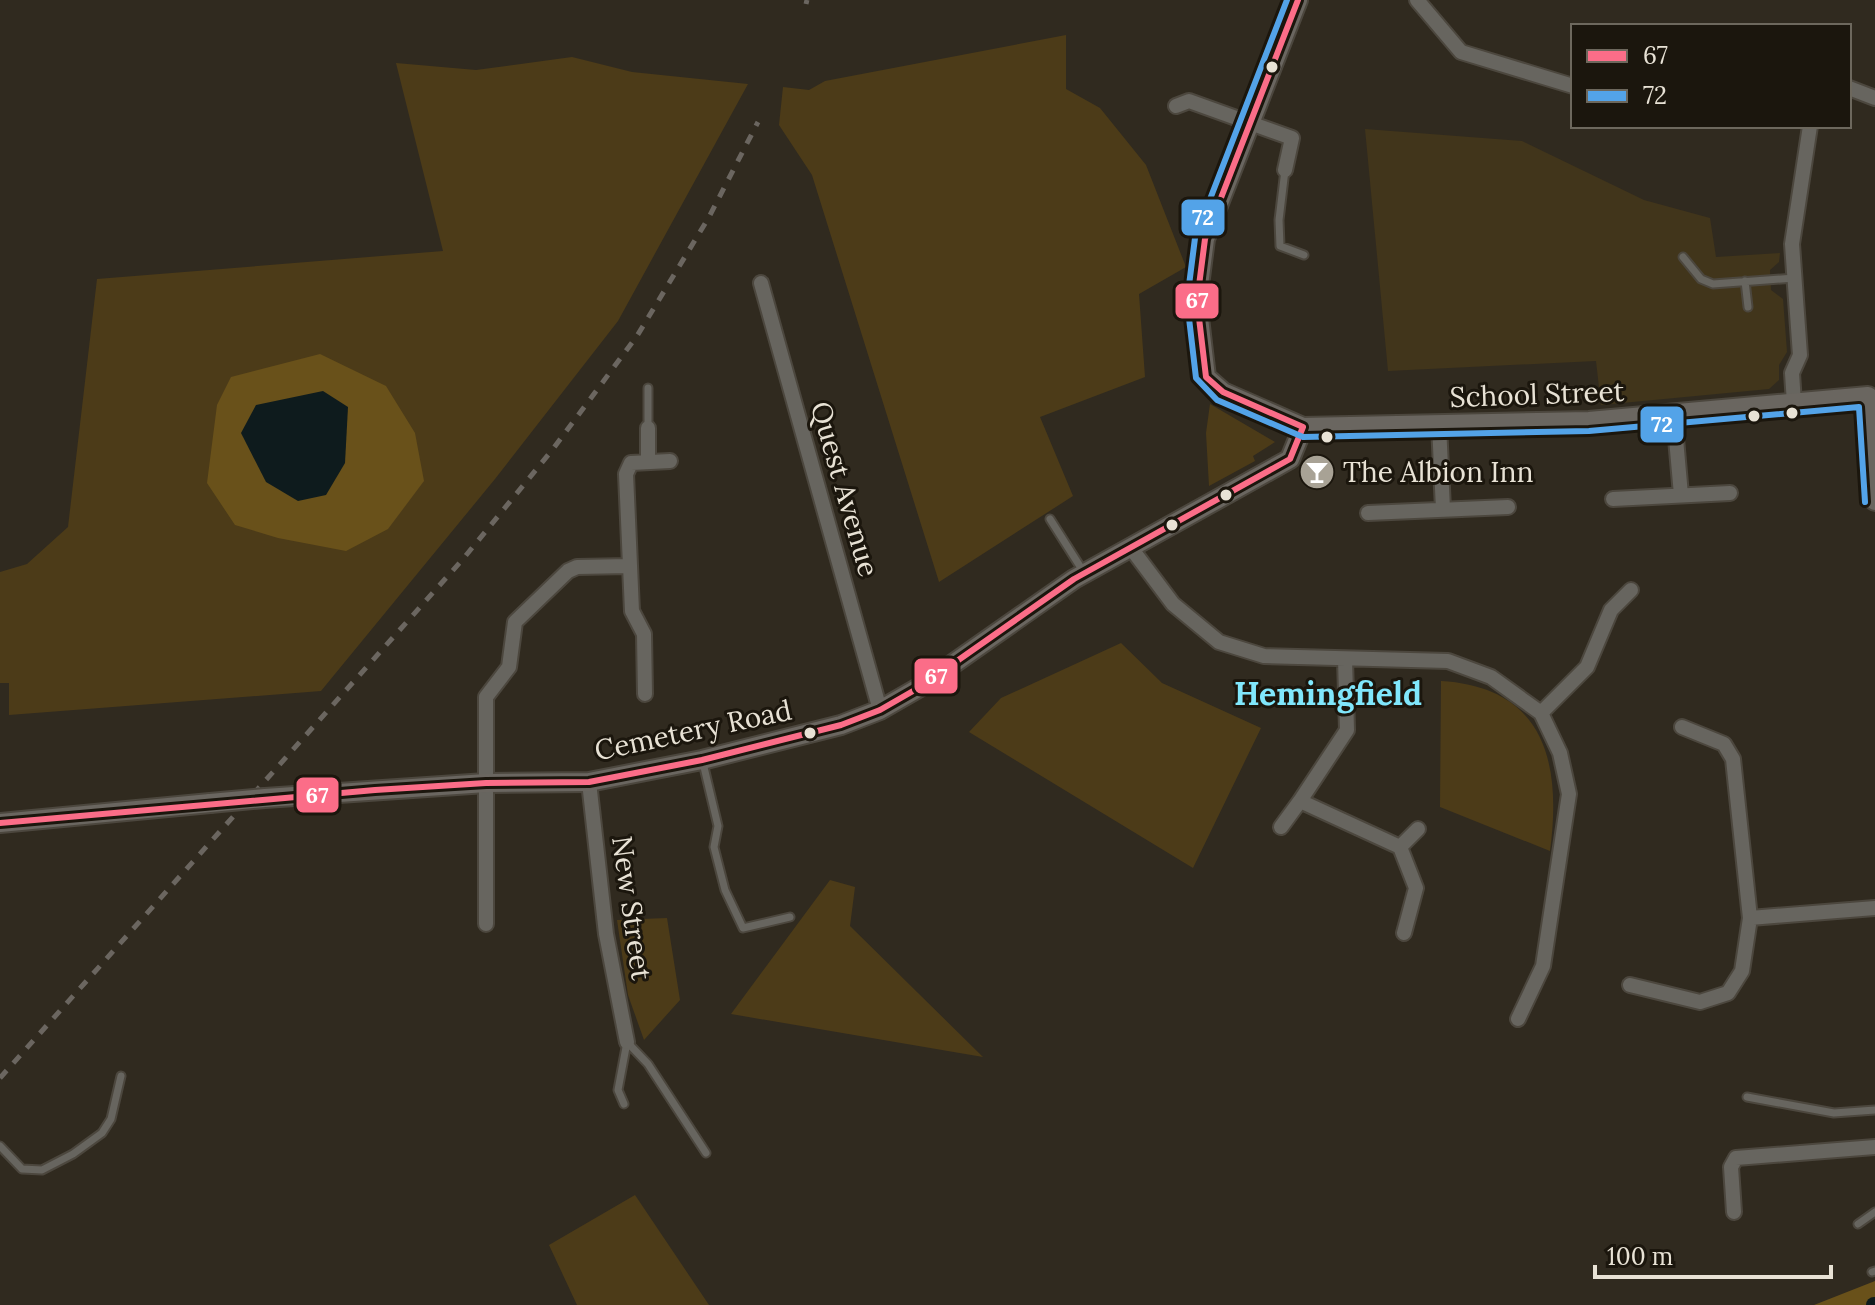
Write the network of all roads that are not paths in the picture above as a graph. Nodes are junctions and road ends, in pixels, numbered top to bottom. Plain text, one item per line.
1 (1298, 0) edge
2 (1417, 0) edge
3 (1571, 85) edge
4 (1851, 89) edge
5 (1875, 98) edge
6 (1176, 106) dead end
7 (1251, 125) junction
8 (1810, 128) edge
9 (1285, 170) joint
10 (1304, 255) dead end
11 (1683, 257) dead end
12 (1795, 278) junction
13 (1745, 281) junction
14 (761, 283) dead end
15 (1748, 307) dead end
16 (648, 388) dead end
17 (1871, 395) edge
18 (1794, 403) junction
19 (1674, 416) junction
20 (1439, 425) junction
21 (1303, 427) junction
22 (648, 428) joint
23 (648, 461) junction
24 (670, 461) dead end
25 (1730, 493) dead end
26 (1681, 495) junction
27 (1613, 499) dead end
28 (1875, 501) edge
29 (1508, 507) dead end
30 (1443, 509) junction
31 (1368, 513) dead end
32 (1050, 519) dead end
33 (1131, 548) junction
34 (629, 566) junction
35 (1085, 573) junction
36 (1631, 590) dead end
37 (1345, 659) junction
38 (645, 694) dead end
39 (880, 710) junction
40 (1541, 713) junction
41 (1682, 727) dead end
42 (702, 760) junction
43 (589, 782) junction
44 (486, 783) junction
45 (1300, 801) junction
46 (0, 823) edge
47 (1281, 827) dead end
48 (1418, 829) dead end
49 (1400, 847) junction
50 (1875, 908) edge
51 (790, 917) dead end
52 (1750, 918) junction
53 (486, 924) dead end
54 (1404, 933) dead end
55 (1630, 985) dead end
56 (1518, 1019) dead end
57 (627, 1042) junction
58 (121, 1076) dead end
59 (1747, 1097) dead end
60 (624, 1104) dead end
61 (1875, 1110) edge
62 (0, 1146) edge
63 (1875, 1147) edge
64 (706, 1153) dead end
65 (1734, 1212) dead end
66 (1875, 1212) edge
67 (1858, 1224) dead end

1 - 7 street
2 - 3 street
4 - 5 street
6 - 7 street
7 - 9 street
7 - 21 street
8 - 12 street
9 - 10 lane
11 - 13 lane
12 - 13 lane
12 - 18 street
13 - 15 lane
14 - 39 street, Quest Avenue
16 - 22 lane
17 - 18 street, School Street
17 - 28 street
18 - 19 street, School Street
19 - 20 street, School Street
19 - 26 street
20 - 21 street, School Street
20 - 30 street
21 - 33 street, Cemetery Road
22 - 23 street
23 - 24 street
23 - 34 street
25 - 26 street
26 - 27 street
29 - 30 street
30 - 31 street
32 - 35 lane
33 - 35 street, Cemetery Road
33 - 37 street
34 - 38 street
34 - 44 street
35 - 39 street, Cemetery Road
36 - 40 street
37 - 40 street
37 - 45 street
39 - 42 street, Cemetery Road
40 - 56 street
41 - 52 street
42 - 43 street, Cemetery Road
42 - 51 lane
43 - 44 street, Cemetery Road
43 - 57 street, New Street
44 - 46 street, Cemetery Road, bridge
44 - 53 street
45 - 47 street
45 - 49 street
48 - 49 street
49 - 54 street
50 - 52 street
52 - 55 street
57 - 60 lane
57 - 64 lane
58 - 62 lane
59 - 61 lane
63 - 65 street
66 - 67 lane

